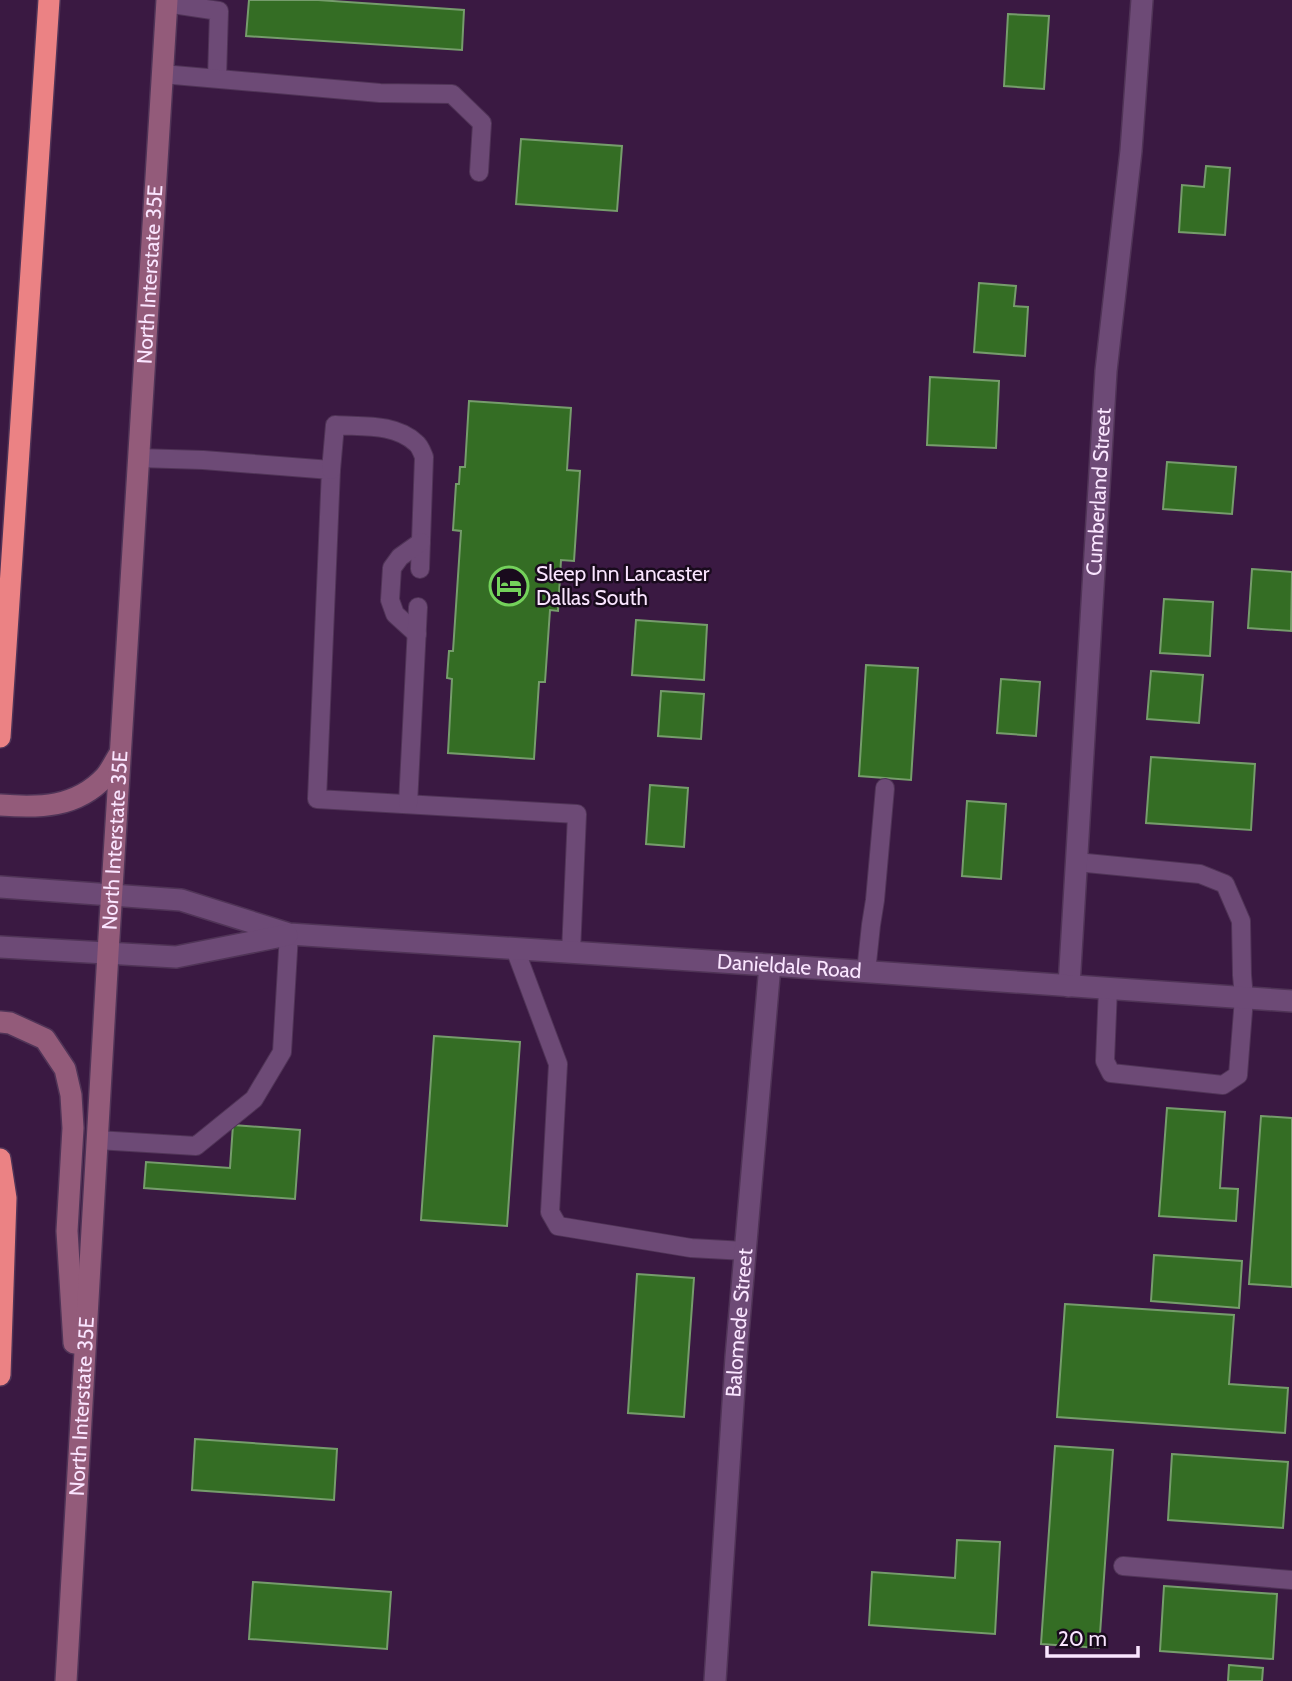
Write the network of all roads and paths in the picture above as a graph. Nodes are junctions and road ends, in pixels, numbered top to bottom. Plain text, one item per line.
1 (49, 0) edge
2 (1142, 0) edge
3 (167, 1) edge
4 (162, 74) junction
5 (217, 78) junction
6 (480, 172) dead end
7 (139, 458) junction
8 (331, 470) junction
9 (421, 542) junction
10 (420, 569) dead end
11 (418, 607) dead end
12 (417, 634) junction
13 (1, 715) edge
14 (0, 737) edge
15 (121, 752) junction
16 (885, 788) dead end
17 (408, 804) junction
18 (0, 805) edge
19 (1076, 862) junction
20 (0, 887) edge
21 (112, 895) junction
22 (289, 934) junction
23 (0, 947) edge
24 (515, 948) junction
25 (571, 952) junction
26 (108, 953) junction
27 (769, 965) junction
28 (866, 972) junction
29 (1069, 986) junction
30 (1108, 988) junction
31 (1244, 998) junction
32 (1292, 1001) edge
33 (0, 1022) edge
34 (97, 1140) junction
35 (0, 1159) edge
36 (745, 1251) junction
37 (0, 1375) edge
38 (81, 1447) junction
39 (1123, 1566) dead end
40 (1292, 1580) edge
41 (66, 1681) edge
42 (715, 1681) edge

1 - 13 highway
2 - 19 street, Cumberland Street
3 - 4 main road, North Interstate 35E
3 - 5 lane
4 - 5 lane
4 - 7 main road, North Interstate 35E
5 - 6 lane
7 - 8 lane
7 - 15 main road, North Interstate 35E
8 - 9 lane
8 - 17 lane
9 - 10 lane
9 - 12 lane
11 - 12 lane
12 - 17 lane
13 - 14 highway
15 - 18 main road
15 - 21 main road, North Interstate 35E
16 - 28 lane
17 - 25 lane
19 - 29 street, Cumberland Street
19 - 31 lane
20 - 21 street, Danieldale Road
21 - 22 street, Danieldale Road
21 - 26 main road, North Interstate 35E
22 - 24 street, Danieldale Road
22 - 26 street, Danieldale Road
22 - 34 lane
23 - 26 street, Danieldale Road
24 - 25 street, Danieldale Road
24 - 36 lane
25 - 27 street, Danieldale Road
26 - 34 main road, North Interstate 35E
27 - 28 street, Danieldale Road
27 - 36 street, Balomede Street
28 - 29 street, Danieldale Road
29 - 30 street, Danieldale Road
30 - 31 street, Danieldale Road
30 - 31 lane
31 - 32 street, Danieldale Road
33 - 38 main road
34 - 38 main road, North Interstate 35E
35 - 37 highway
36 - 42 street, Balomede Street
38 - 41 main road, North Interstate 35E
39 - 40 lane

